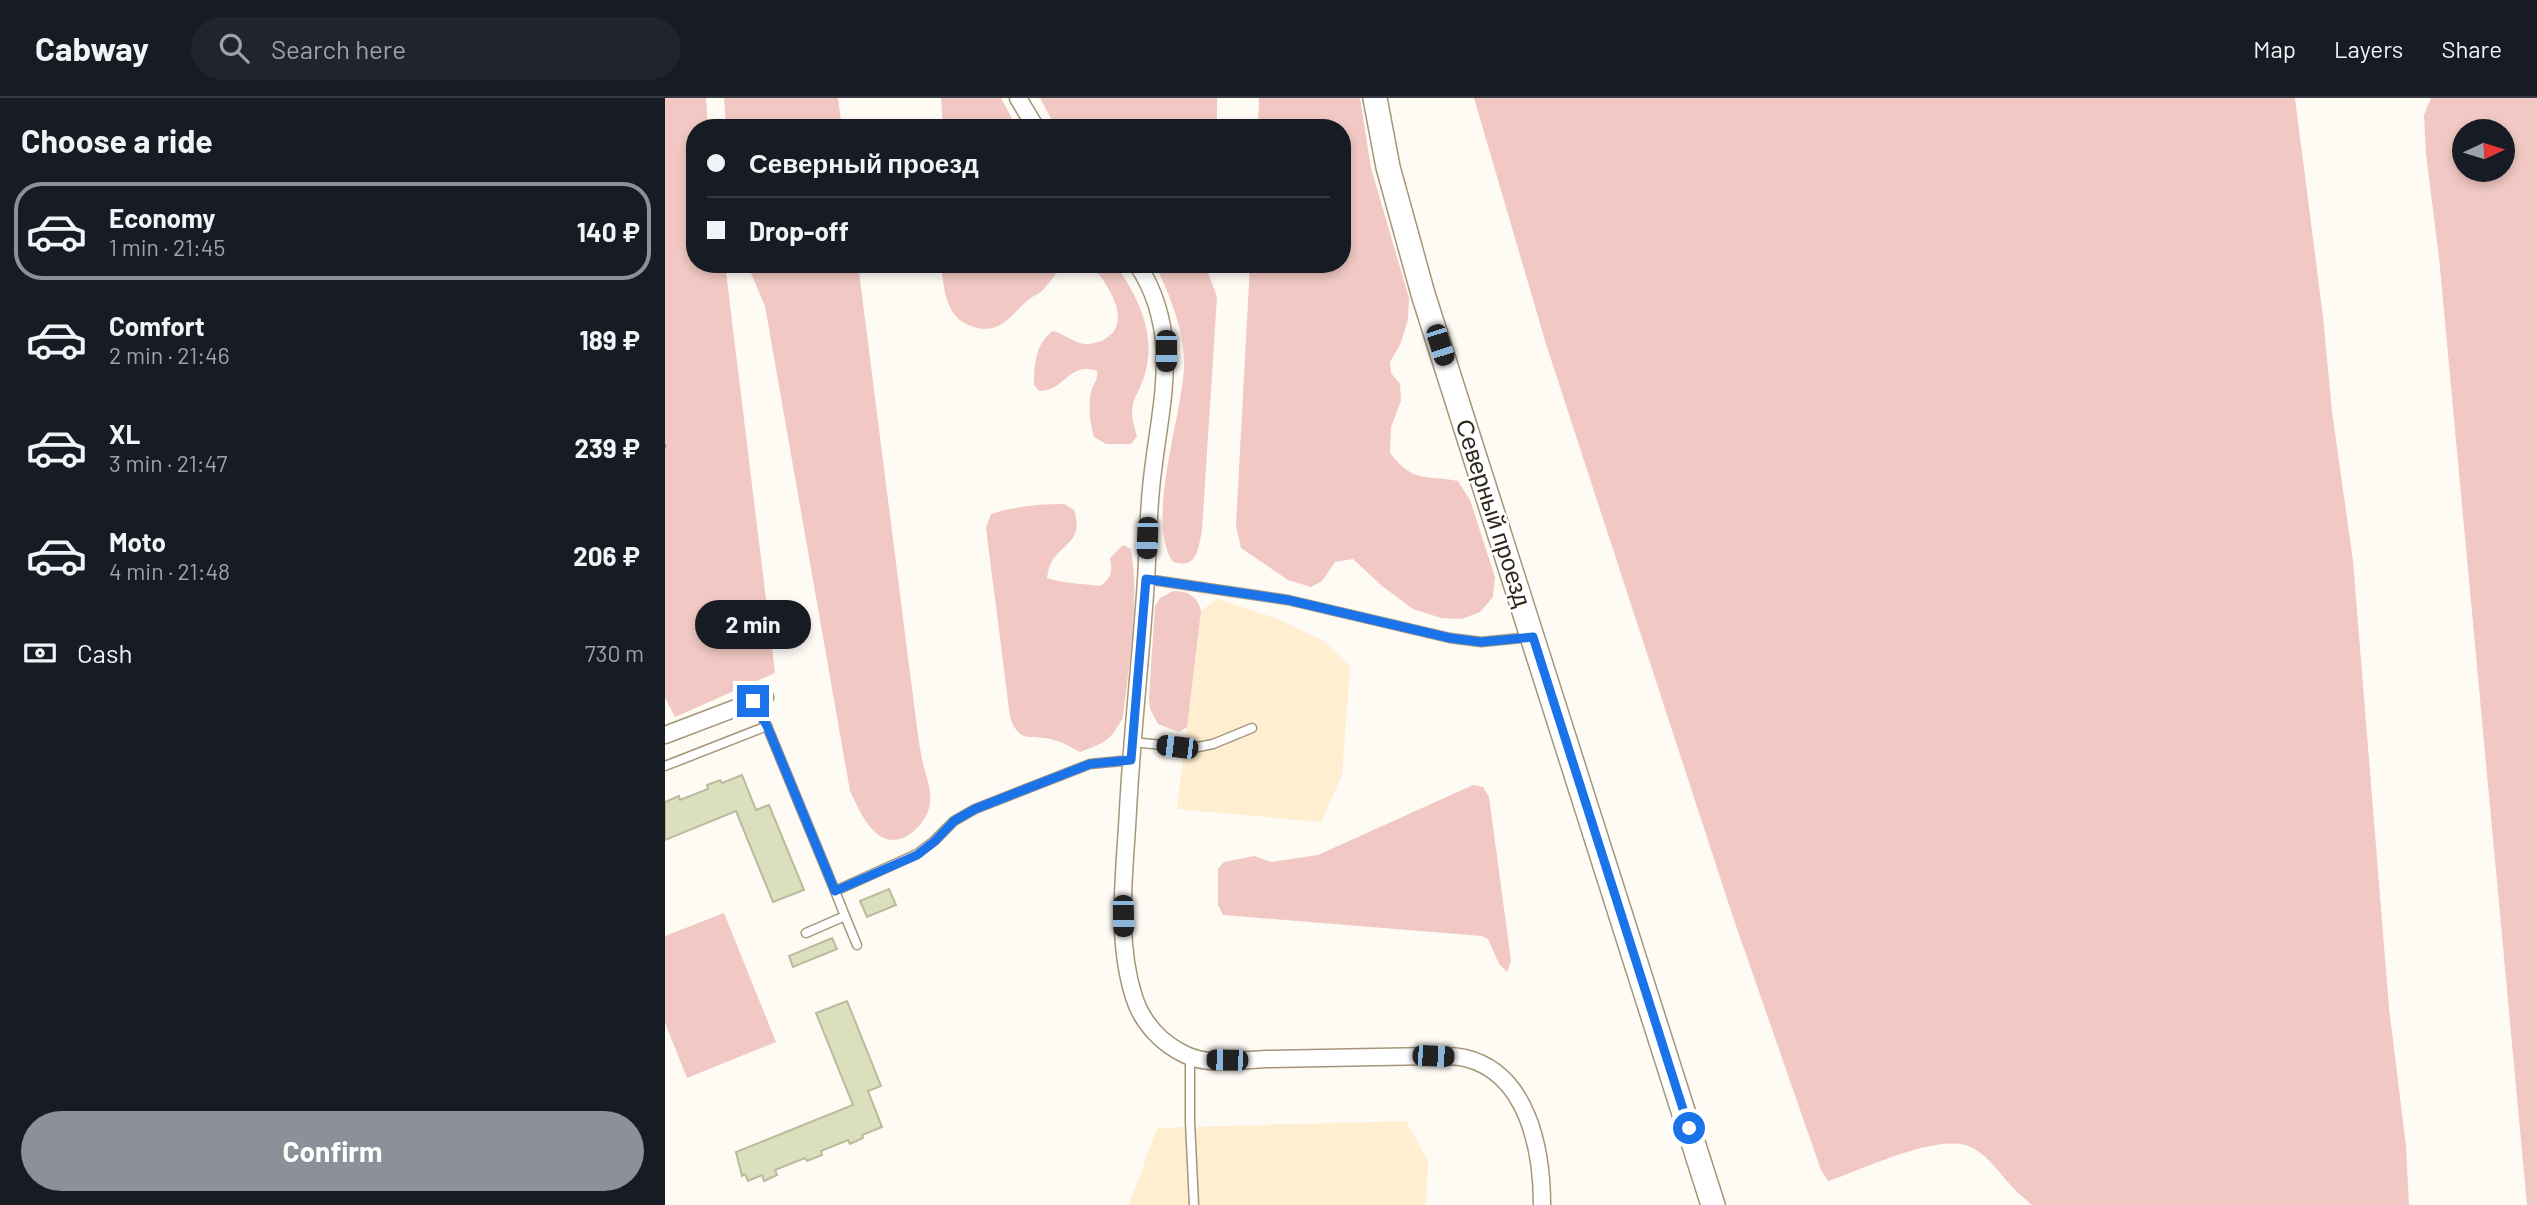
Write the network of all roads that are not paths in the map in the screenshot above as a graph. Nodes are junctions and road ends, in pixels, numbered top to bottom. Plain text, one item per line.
1 (1018, 98) edge
2 (1375, 98) edge
3 (1031, 119) edge
4 (1143, 273) edge
5 (1146, 579) junction
6 (1533, 637) junction
7 (759, 699) joint
8 (767, 726) junction
9 (1252, 728) dead end
10 (665, 735) edge
11 (1132, 742) junction
12 (1131, 760) junction
13 (665, 766) edge
14 (835, 891) junction
15 (845, 916) junction
16 (806, 933) dead end
17 (857, 945) dead end
18 (1190, 1057) junction
19 (1194, 1205) edge
20 (1542, 1205) edge
21 (1713, 1205) edge

1 - 3 street
2 - 6 street, Северный проезд
4 - 5 street
5 - 6 lane
5 - 11 street
6 - 21 street, Северный проезд
7 - 8 lane
7 - 10 street
8 - 13 lane
8 - 14 lane
9 - 11 lane
11 - 12 street
12 - 14 lane
12 - 18 street
14 - 15 lane
15 - 16 lane
15 - 17 lane
18 - 19 lane
18 - 20 street

